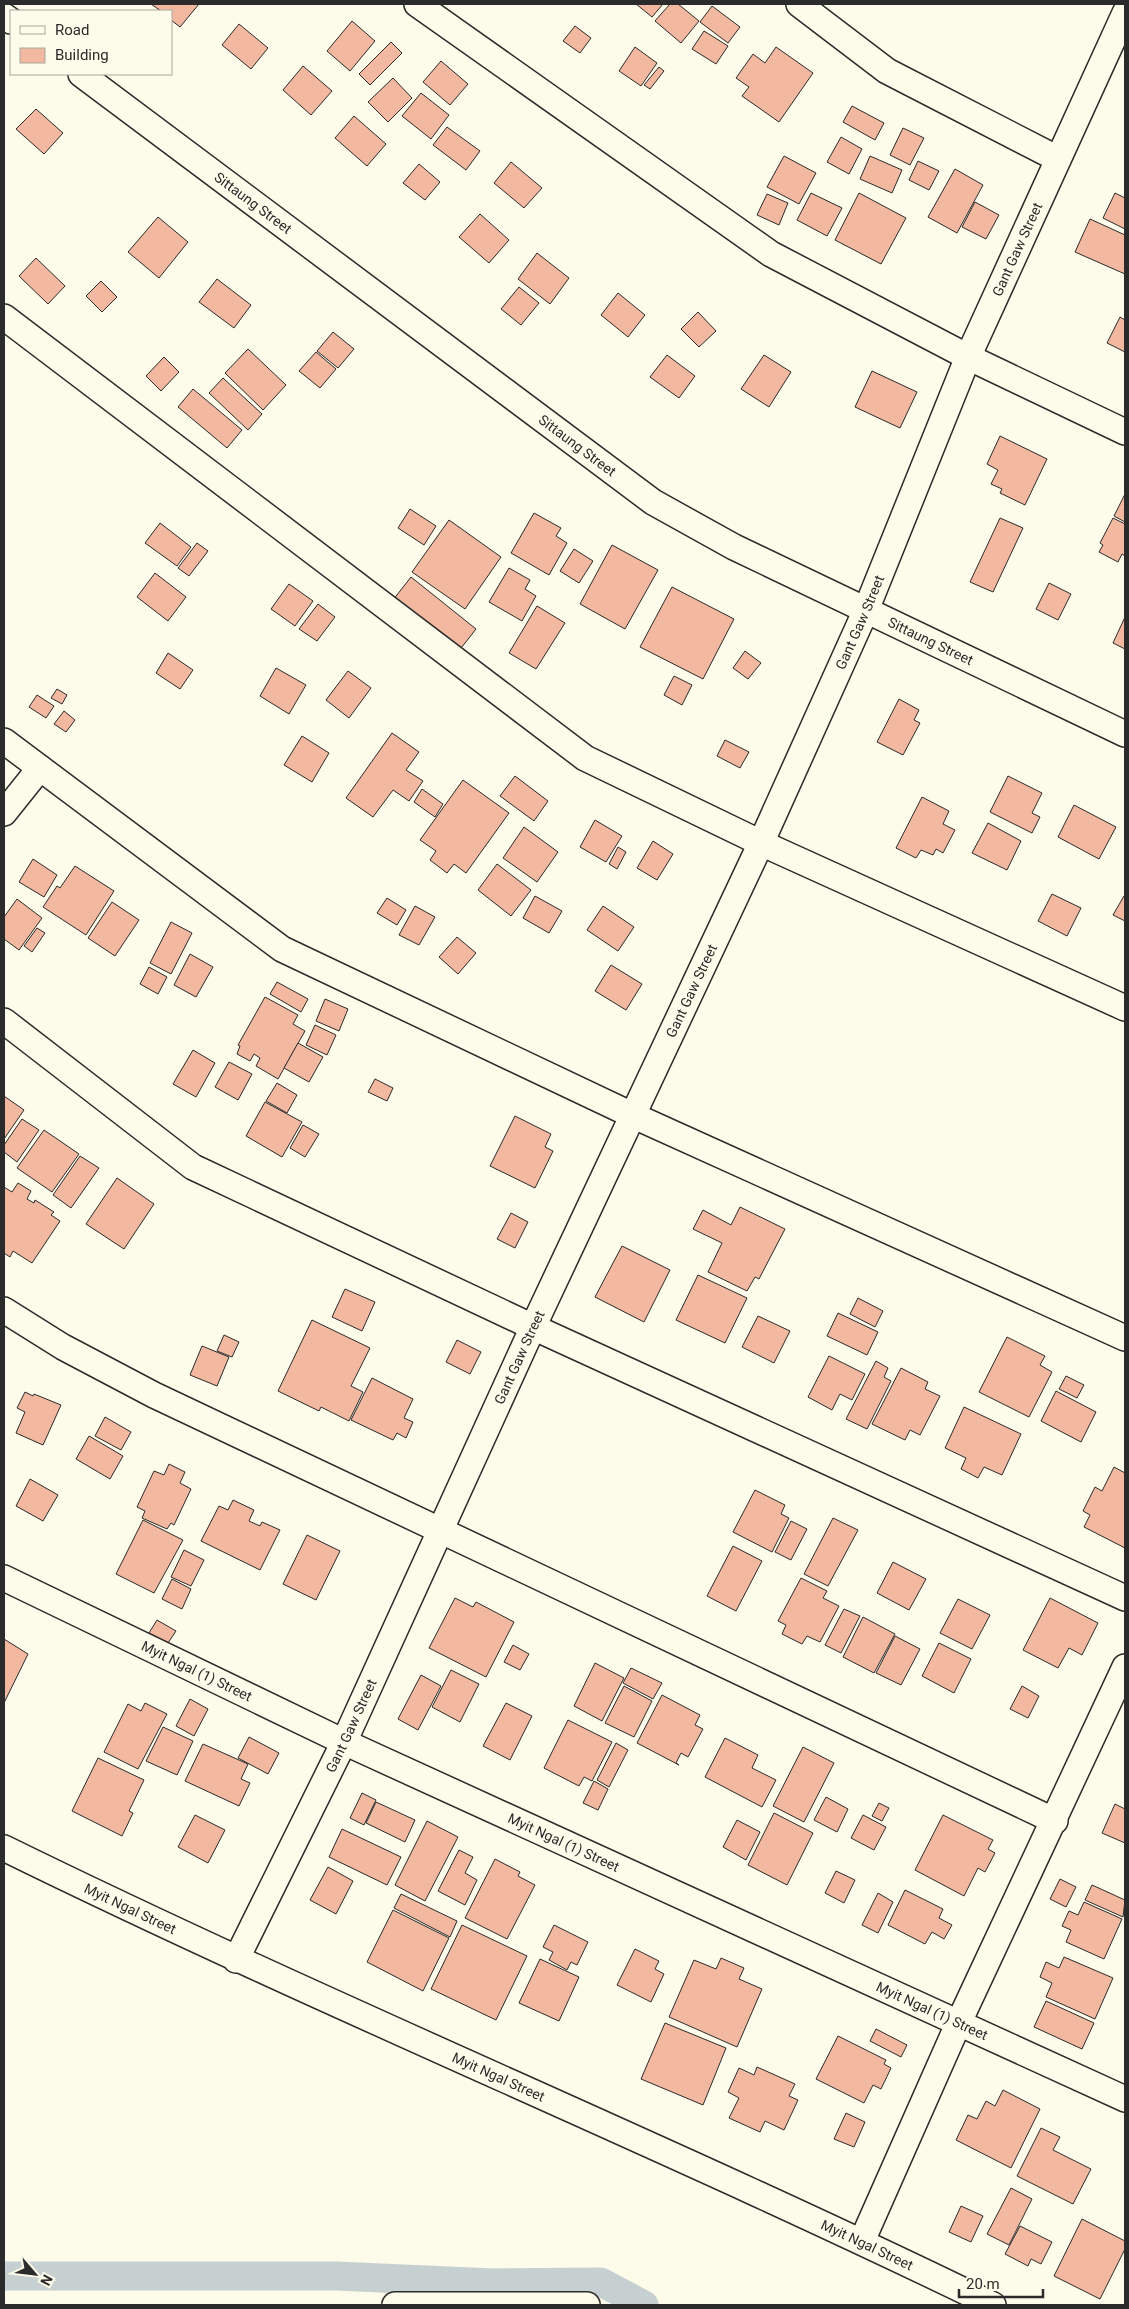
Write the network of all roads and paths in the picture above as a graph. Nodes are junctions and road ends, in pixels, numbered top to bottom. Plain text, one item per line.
1 (417, 4) edge
2 (799, 4) edge
3 (1125, 13) edge
4 (82, 75) edge
5 (1058, 159) junction
6 (4, 317) edge
7 (968, 358) junction
8 (1125, 432) edge
9 (866, 610) junction
10 (1125, 734) edge
11 (4, 741) edge
12 (40, 768) junction
13 (4, 813) edge
14 (760, 843) junction
15 (1125, 1008) edge
16 (4, 1021) edge
17 (632, 1115) junction
18 (4, 1310) edge
19 (533, 1327) junction
20 (1125, 1338) edge
21 (441, 1532) junction
22 (4, 1578) edge
23 (1125, 1598) edge
24 (1125, 1667) edge
25 (344, 1742) junction
26 (1055, 1821) junction
27 (4, 1848) edge
28 (236, 1960) junction
29 (959, 2022) junction
30 (1125, 2099) edge
31 (862, 2242) junction
32 (395, 2305) edge
33 (550, 2305) edge
34 (587, 2305) edge
35 (993, 2305) edge

1 - 7 street
2 - 5 street
3 - 5 street, Gant Gaw Street
4 - 9 street, Sittaung Street
5 - 7 street, Gant Gaw Street
6 - 14 street
7 - 8 street
7 - 9 street, Gant Gaw Street
9 - 10 street, Sittaung Street
9 - 14 street, Gant Gaw Street
11 - 12 street
12 - 13 street
12 - 17 street
14 - 15 street
14 - 17 street, Gant Gaw Street
16 - 19 street
17 - 19 street, Gant Gaw Street
17 - 20 street
18 - 21 street
19 - 21 street, Gant Gaw Street
19 - 23 street
21 - 25 street, Gant Gaw Street
21 - 26 street
22 - 25 street, Myit Ngal (1) Street
24 - 26 street
25 - 28 street, Gant Gaw Street
25 - 29 street, Myit Ngal (1) Street
26 - 29 street
27 - 28 street, Myit Ngal Street
28 - 31 street, Myit Ngal Street
29 - 30 street, Myit Ngal (1) Street
29 - 31 street
31 - 35 street, Myit Ngal Street
32 - 33 street
33 - 34 street

